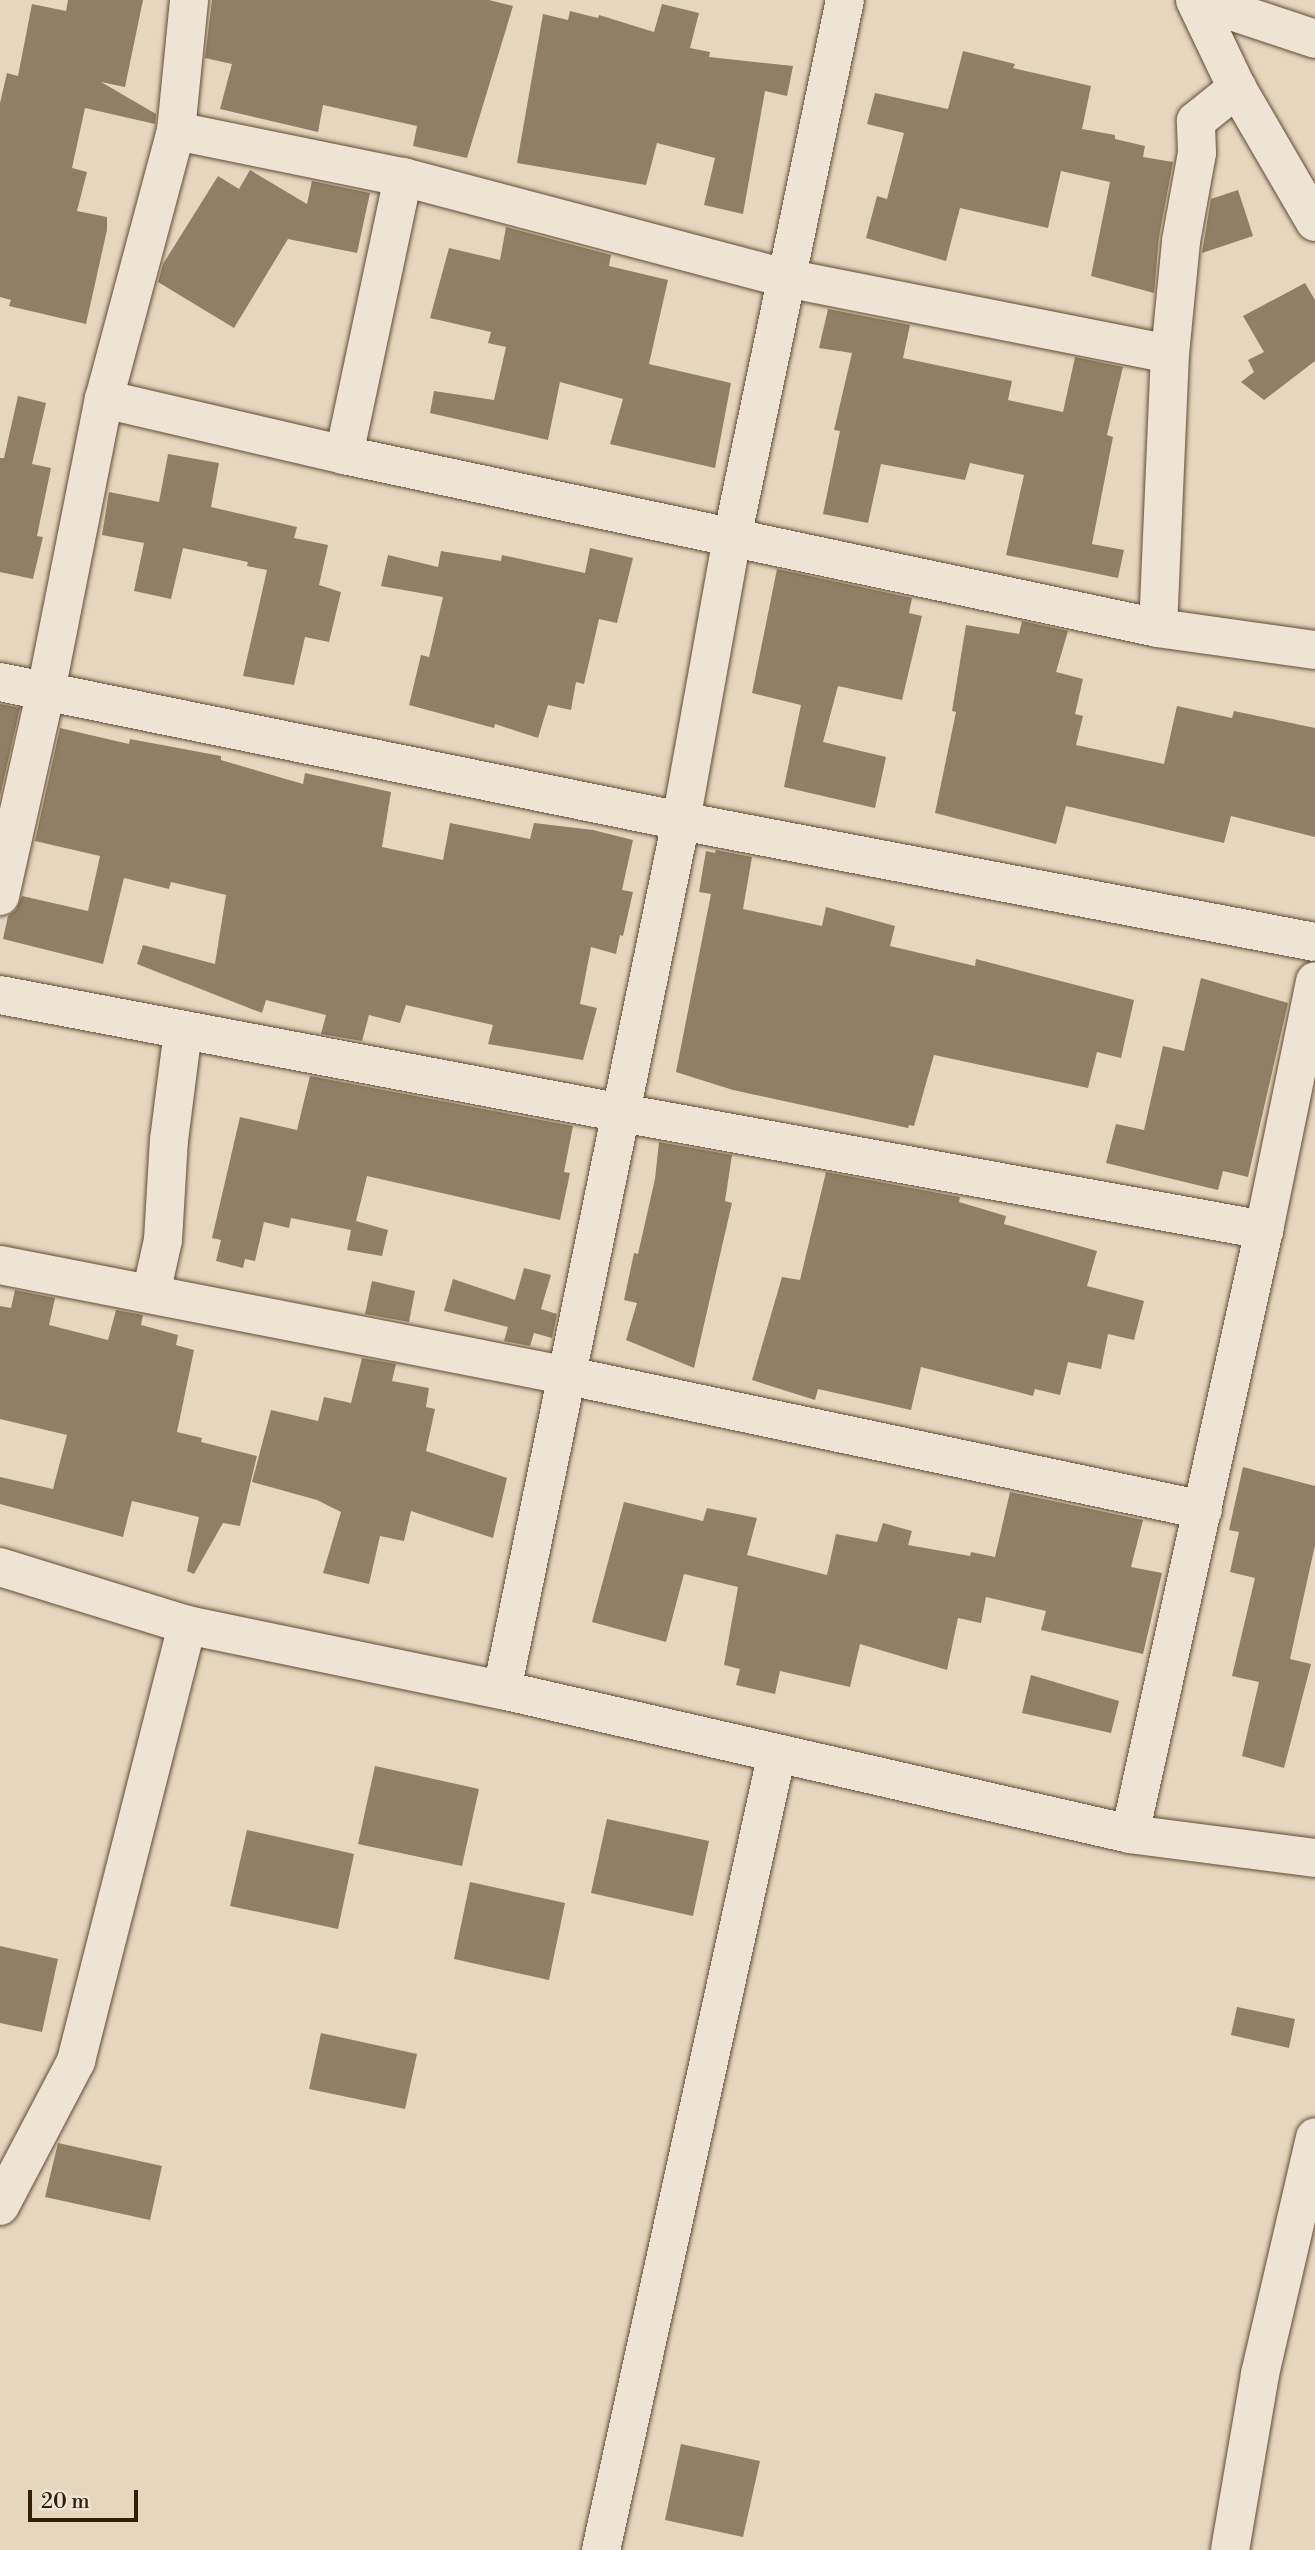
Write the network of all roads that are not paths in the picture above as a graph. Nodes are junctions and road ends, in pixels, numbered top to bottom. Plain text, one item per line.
1 (189, 0) edge
2 (845, 0) edge
3 (1197, 0) edge
4 (1315, 39) edge
5 (1237, 89) junction
6 (176, 131) junction
7 (403, 177) junction
8 (1315, 222) edge
9 (786, 278) junction
10 (1170, 354) junction
11 (104, 399) junction
12 (344, 455) junction
13 (732, 538) junction
14 (1158, 628) junction
15 (1315, 650) edge
16 (0, 682) edge
17 (46, 691) junction
18 (681, 821) junction
19 (0, 896) edge
20 (1315, 942) edge
21 (1315, 981) edge
22 (0, 995) edge
23 (183, 1030) junction
24 (622, 1113) junction
25 (1265, 1230) junction
26 (0, 1265) edge
27 (151, 1294) junction
28 (569, 1376) junction
29 (1203, 1510) junction
30 (0, 1567) edge
31 (187, 1625) junction
32 (502, 1690) junction
33 (777, 1753) junction
34 (1130, 1834) junction
35 (1315, 1858) edge
36 (1315, 2137) edge
37 (0, 2206) edge
38 (601, 2550) edge
39 (1230, 2550) edge

1 - 6 street
2 - 9 street
3 - 4 street
3 - 5 street
5 - 8 street
5 - 10 street
6 - 7 street
6 - 11 street
7 - 9 street
7 - 12 street
9 - 10 street
9 - 13 street
10 - 14 street
11 - 12 street
11 - 17 street
12 - 13 street
13 - 14 street
13 - 18 street
14 - 15 street
16 - 17 street
17 - 18 street
17 - 19 street
18 - 20 street
18 - 24 street
21 - 25 street
22 - 23 street
23 - 24 street
23 - 27 street
24 - 25 street
24 - 28 street
25 - 29 street
26 - 27 street
27 - 28 street
28 - 29 street
28 - 32 street
29 - 34 street
30 - 31 street
31 - 32 street
31 - 37 street
32 - 33 street
33 - 34 street
33 - 38 street
34 - 35 street
36 - 39 street

